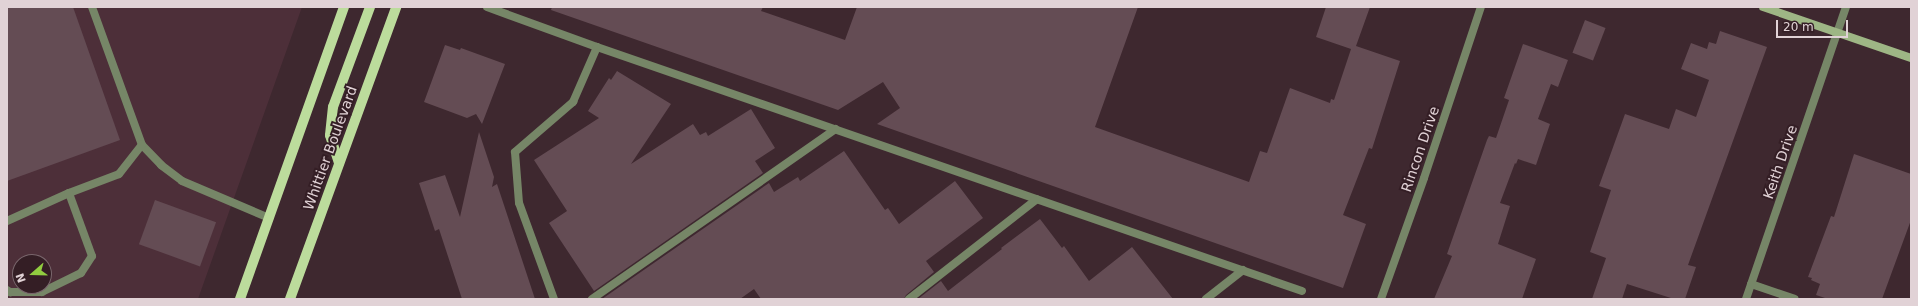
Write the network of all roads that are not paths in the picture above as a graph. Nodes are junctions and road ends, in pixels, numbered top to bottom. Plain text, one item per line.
1 (92, 7) edge
2 (344, 7) edge
3 (370, 7) edge
4 (396, 7) edge
5 (487, 7) edge
6 (1481, 7) edge
7 (1763, 7) edge
8 (1846, 7) edge
9 (1838, 34) junction
10 (597, 47) junction
11 (1911, 58) edge
12 (836, 130) junction
13 (142, 145) junction
14 (339, 163) junction
15 (69, 193) junction
16 (1037, 199) junction
17 (269, 218) junction
18 (7, 220) edge
19 (1243, 270) junction
20 (1751, 284) junction
21 (7, 290) edge
22 (1302, 290) dead end
23 (240, 299) edge
24 (290, 299) edge
25 (554, 299) edge
26 (592, 299) edge
27 (909, 299) edge
28 (1206, 299) edge
29 (1381, 299) edge
30 (1746, 299) edge
31 (1795, 299) edge

1 - 13 street
2 - 17 main road
3 - 14 main road
4 - 14 main road, Whittier Boulevard
5 - 10 street
6 - 29 street, Rincon Drive
7 - 9 street
8 - 9 street, Keith Drive
9 - 11 street
9 - 20 street, Keith Drive
10 - 12 street
10 - 25 street
12 - 16 street
12 - 26 street
13 - 15 street
13 - 17 street
14 - 24 main road, Whittier Boulevard
15 - 18 street
15 - 21 street
16 - 19 street
16 - 27 street
17 - 23 main road
19 - 22 street
19 - 28 street
20 - 30 street, Keith Drive
20 - 31 street

